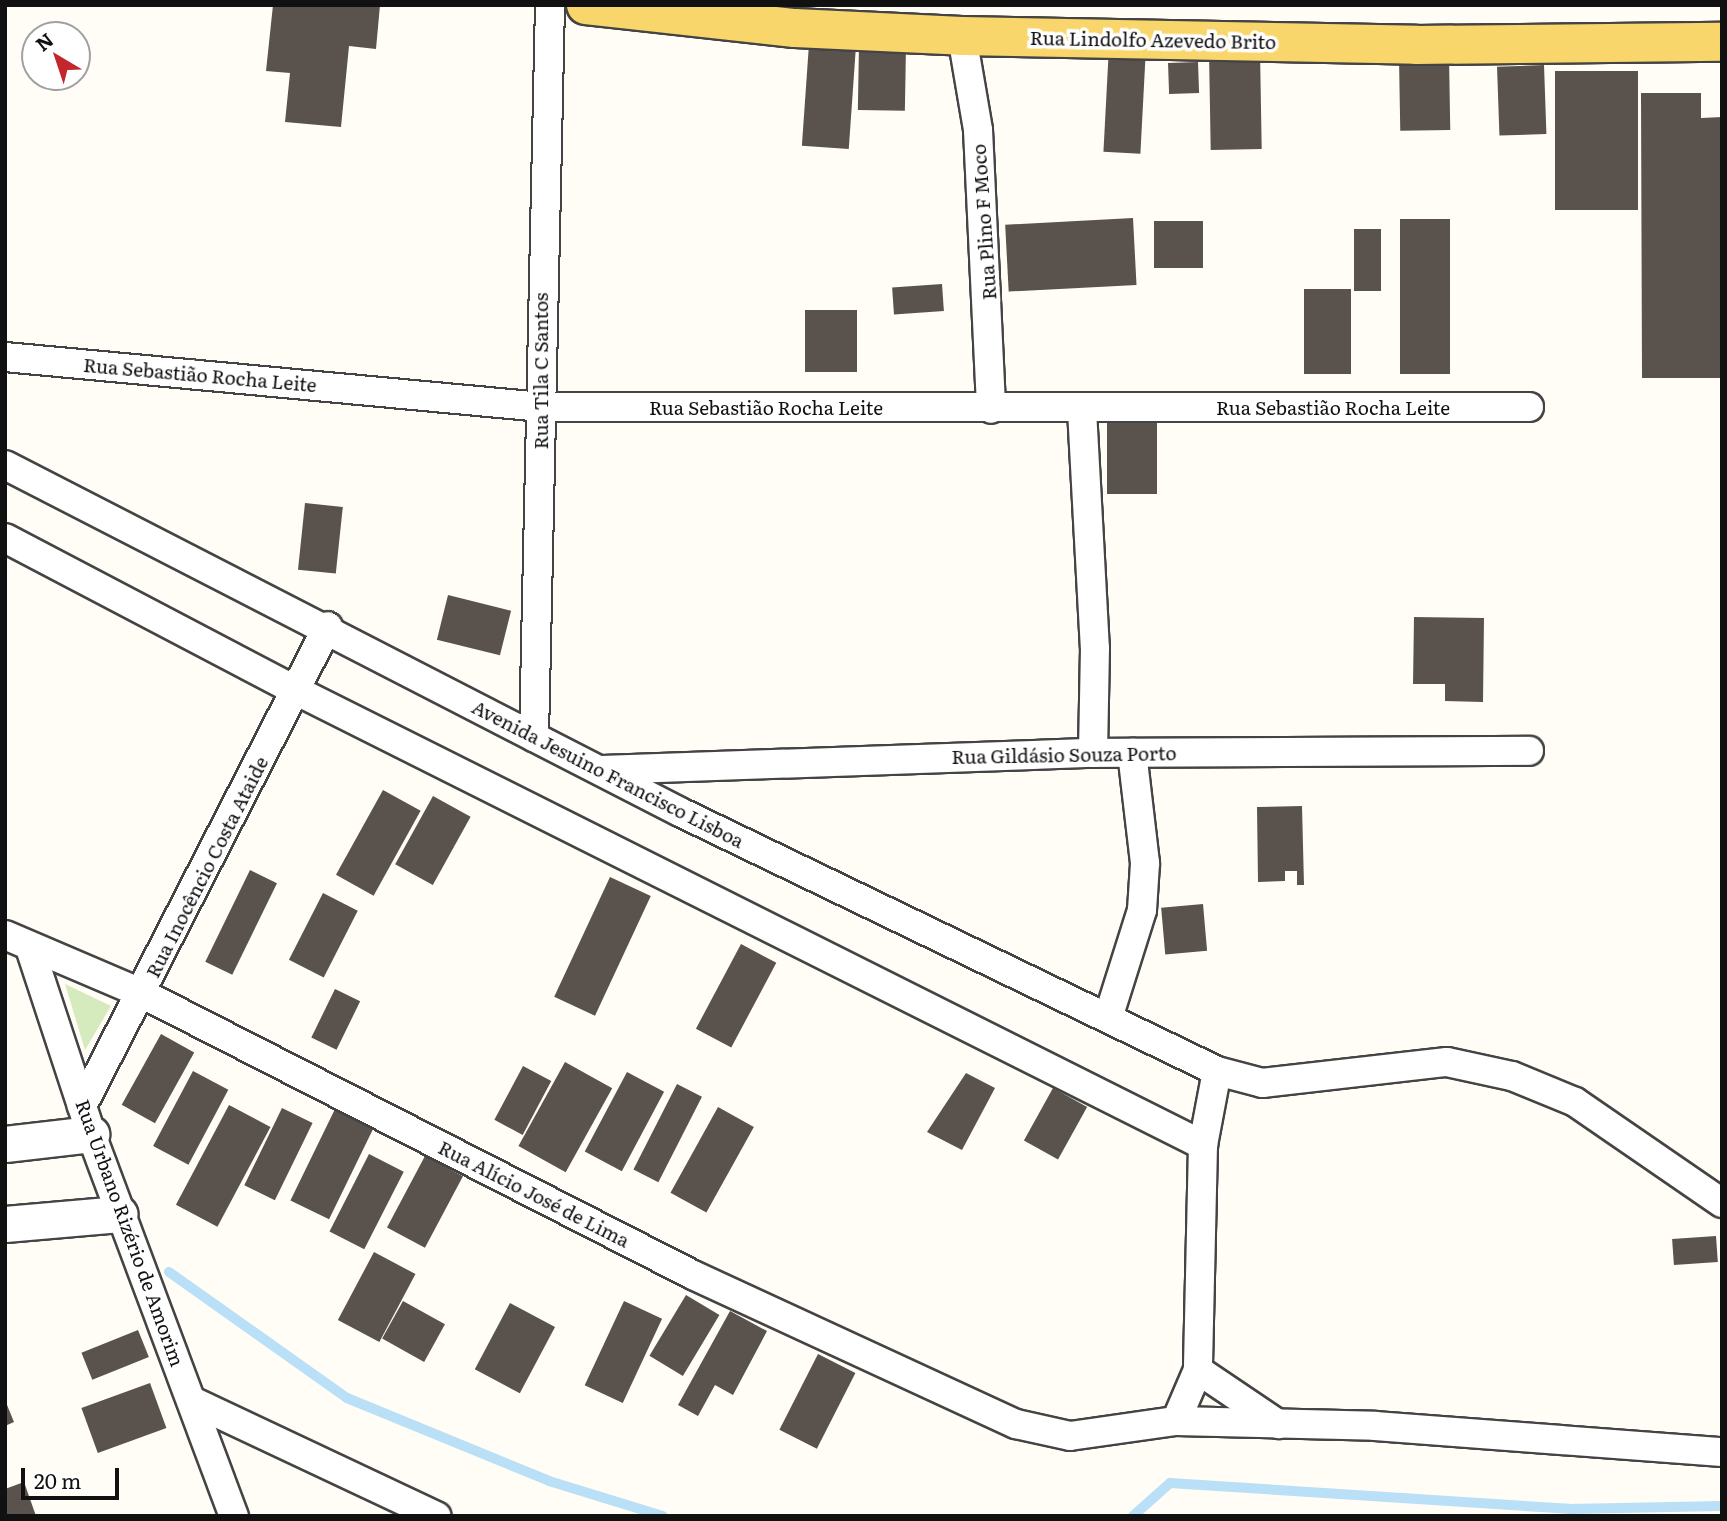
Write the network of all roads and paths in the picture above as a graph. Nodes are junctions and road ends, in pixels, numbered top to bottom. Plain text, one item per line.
1 (550, 5) edge
2 (586, 5) edge
3 (798, 17) edge
4 (924, 20) edge
5 (962, 36) junction
6 (1722, 42) edge
7 (5, 357) edge
8 (542, 407) junction
9 (1529, 407) dead end
10 (991, 409) junction
11 (1082, 410) junction
12 (5, 465) edge
13 (5, 538) edge
14 (328, 626) junction
15 (295, 690) junction
16 (534, 737) junction
17 (1529, 751) dead end
18 (1093, 753) junction
19 (1132, 753) junction
20 (599, 770) junction
21 (5, 934) edge
22 (30, 948) junction
23 (143, 994) junction
24 (1108, 1018) junction
25 (1217, 1071) junction
26 (87, 1120) junction
27 (5, 1144) edge
28 (1203, 1145) junction
29 (1722, 1202) edge
30 (120, 1214) junction
31 (5, 1224) edge
32 (1198, 1370) junction
33 (194, 1402) junction
34 (1176, 1421) junction
35 (1278, 1424) junction
36 (1722, 1452) edge
37 (234, 1516) edge
38 (436, 1516) edge

1 - 8 street, Rua Tila C Santos
2 - 3 main road, Rua Lindolfo Azevedo Brito
3 - 4 main road, Rua Lindolfo Azevedo Brito
4 - 5 main road, Rua Lindolfo Azevedo Brito
5 - 6 main road, Rua Lindolfo Azevedo Brito
5 - 10 street, Rua Plino F Moco
7 - 8 street, Rua Sebastião Rocha Leite
8 - 10 street, Rua Sebastião Rocha Leite
8 - 16 street, Rua Tila C Santos
9 - 11 street, Rua Sebastião Rocha Leite
10 - 11 street, Rua Sebastião Rocha Leite
11 - 18 street
12 - 14 street, Avenida Jesuino Francisco Lisboa
13 - 15 street
14 - 15 street, Rua Inocêncio Costa Ataide
14 - 16 street, Avenida Jesuino Francisco Lisboa
15 - 23 street, Rua Inocêncio Costa Ataide
15 - 28 street
16 - 20 street, Avenida Jesuino Francisco Lisboa
17 - 19 street, Rua Gildásio Souza Porto
18 - 19 street, Rua Gildásio Souza Porto
18 - 20 street, Rua Gildásio Souza Porto
19 - 24 street
20 - 24 street, Avenida Jesuino Francisco Lisboa
21 - 22 street, Rua Alício José de Lima
22 - 23 street, Rua Alício José de Lima
22 - 26 street, Rua Urbano Rizério de Amorim
23 - 26 street, Rua Inocêncio Costa Ataide
23 - 34 street, Rua Alício José de Lima
24 - 25 street, Avenida Jesuino Francisco Lisboa
25 - 28 street
25 - 29 street, Avenida Jesuino Francisco Lisboa
26 - 27 street
26 - 30 street, Rua Urbano Rizério de Amorim
28 - 32 street
30 - 31 street
30 - 33 street, Rua Urbano Rizério de Amorim
32 - 34 street
32 - 35 street
33 - 37 street, Rua Urbano Rizério de Amorim
33 - 38 street
34 - 35 street
35 - 36 street

